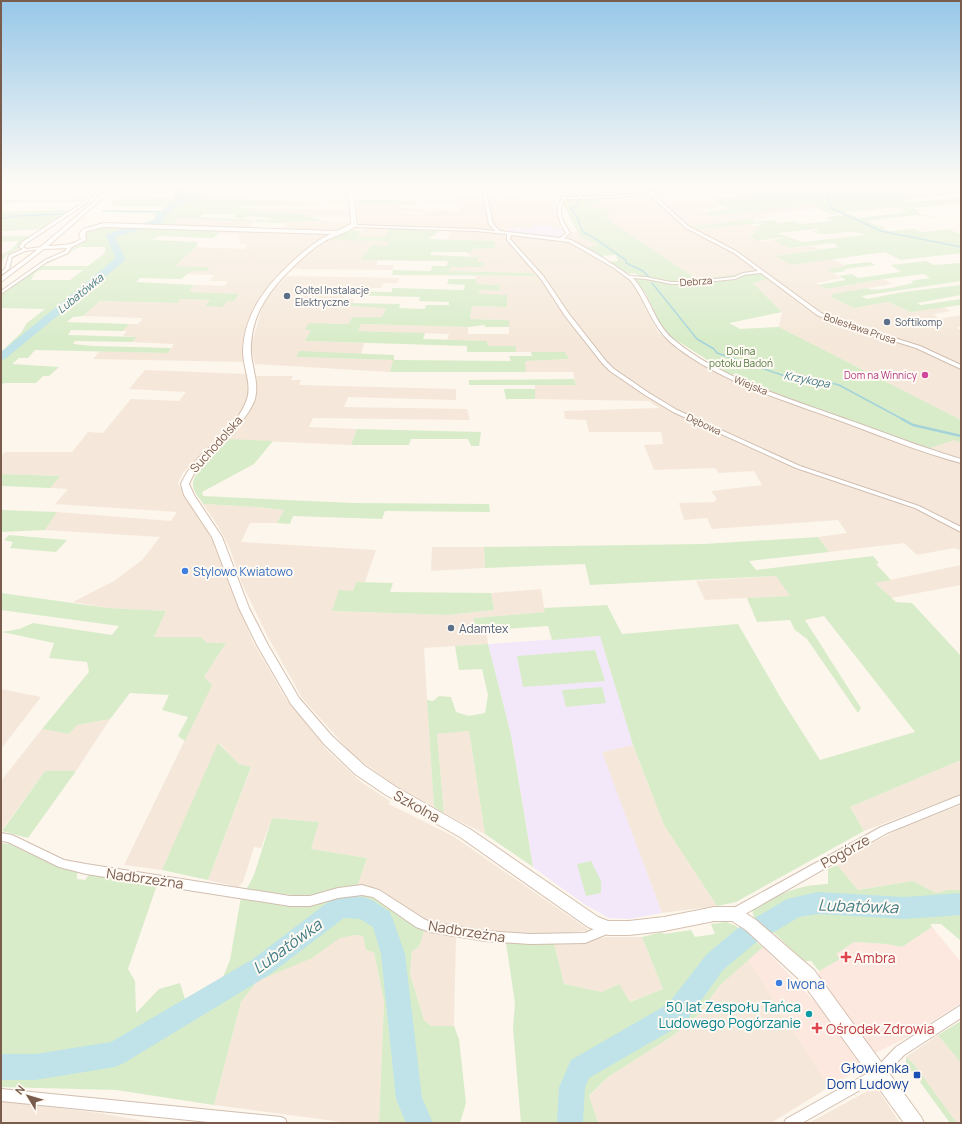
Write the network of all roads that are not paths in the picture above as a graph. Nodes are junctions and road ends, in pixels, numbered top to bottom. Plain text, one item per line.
1 (33, 236) edge
2 (55, 236) edge
3 (83, 236) edge
4 (331, 236) edge
5 (509, 236) edge
6 (528, 236) edge
7 (565, 236) edge
8 (705, 236) edge
9 (562, 239) junction
10 (70, 246) junction
11 (41, 248) junction
12 (25, 249) junction
13 (762, 272) junction
14 (1, 274) edge
15 (631, 277) junction
16 (1, 280) edge
17 (1, 293) edge
18 (961, 366) edge
19 (961, 461) edge
20 (961, 530) edge
21 (263, 645) joint
22 (961, 800) edge
23 (1, 837) edge
24 (734, 914) junction
25 (608, 928) junction
26 (961, 1011) edge
27 (879, 1073) junction
28 (1, 1095) edge
29 (282, 1123) edge
30 (790, 1123) edge
31 (915, 1123) edge

1 - 12 street
2 - 11 street
3 - 10 street
4 - 21 street, Suchodolska
5 - 20 street, Dębowa
6 - 9 street, Wiejska
7 - 9 street
8 - 13 street, Bolesława Prusa
9 - 15 street, Wiejska
10 - 11 street
10 - 17 street
11 - 12 street
11 - 16 street
12 - 14 street
13 - 15 street, Debrza
13 - 18 street, Bolesława Prusa
15 - 19 street, Wiejska
21 - 25 street, Szkolna
22 - 24 street, Pogórze
23 - 25 street, Nadbrzeżna
24 - 25 street, Nadbrzeżna
24 - 27 street
26 - 27 street
27 - 30 street
27 - 31 street
28 - 29 street

